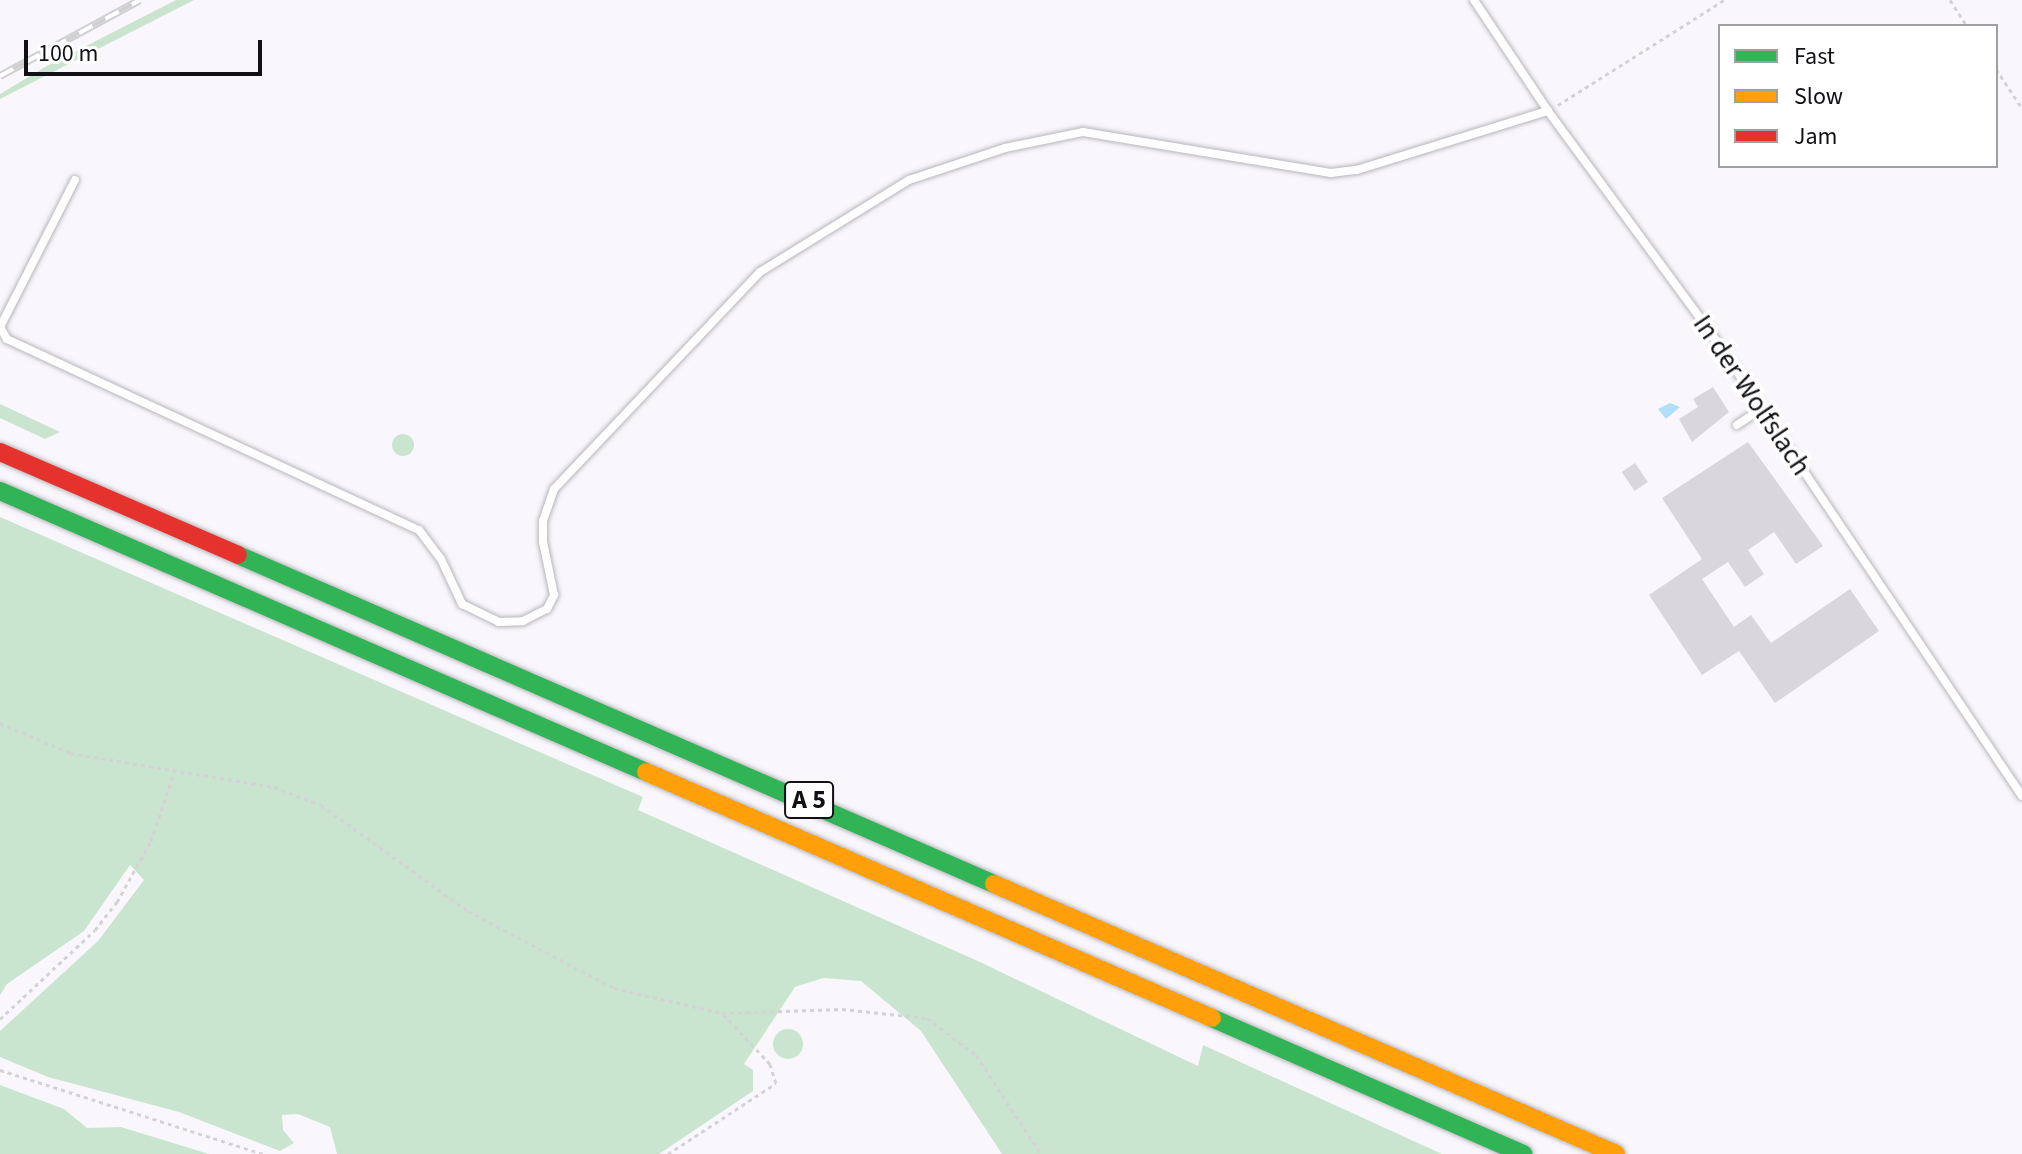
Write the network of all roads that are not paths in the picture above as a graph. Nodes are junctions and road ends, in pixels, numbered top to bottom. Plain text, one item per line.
1 (1474, 0) edge
2 (1548, 111) junction
3 (75, 180) dead end
4 (1762, 408) junction
5 (1737, 425) dead end
6 (0, 452) edge
7 (0, 491) edge
8 (1853, 543) junction
9 (1843, 550) dead end
10 (2022, 796) edge
11 (1524, 1154) edge
12 (1616, 1154) edge

1 - 2 lane, In der Wolfslach
2 - 3 lane
2 - 4 lane, In der Wolfslach
4 - 5 lane
4 - 8 lane, In der Wolfslach
6 - 12 highway, A 5
7 - 11 highway, A 5
8 - 9 lane
8 - 10 lane, In der Wolfslach

